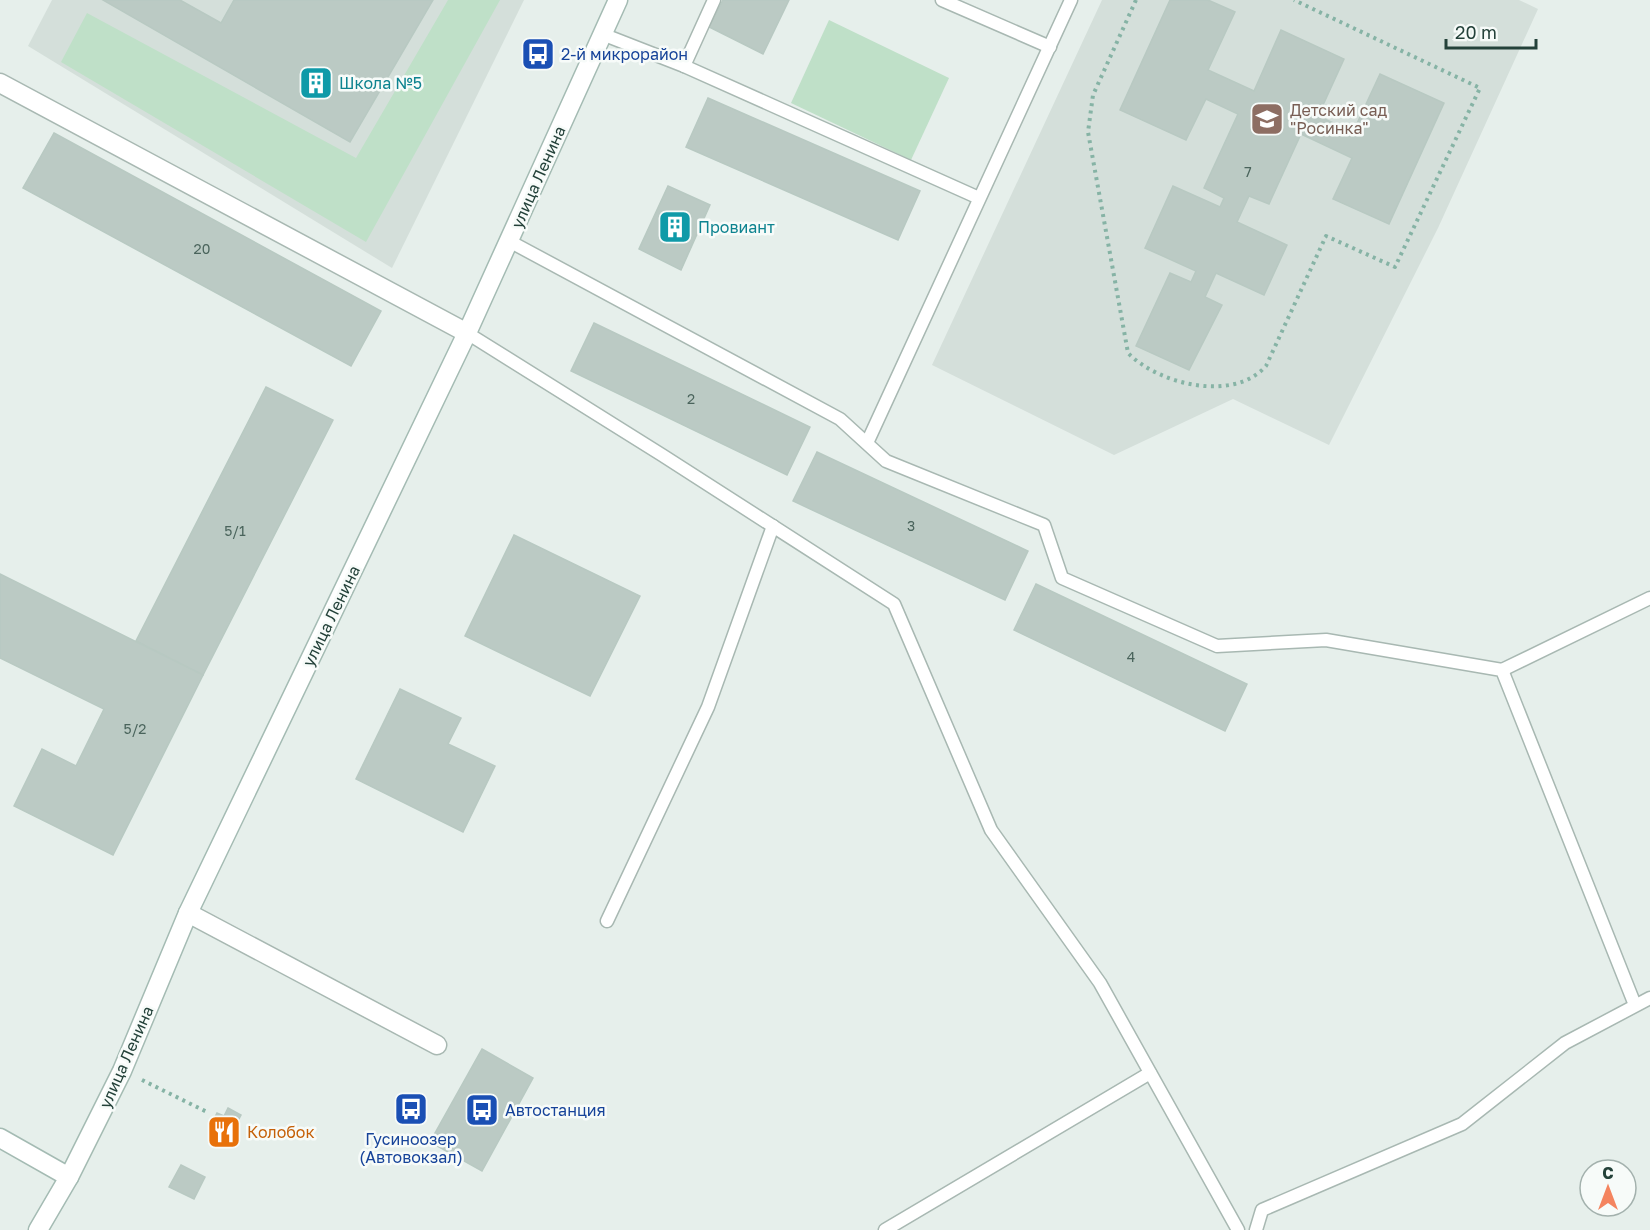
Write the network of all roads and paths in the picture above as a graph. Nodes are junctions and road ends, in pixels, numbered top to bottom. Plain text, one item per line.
1 (618, 0) edge
2 (714, 0) edge
3 (942, 0) edge
4 (1071, 0) edge
5 (1136, 0) edge
6 (1294, 0) edge
7 (602, 34) junction
8 (1050, 47) junction
9 (684, 66) junction
10 (0, 83) edge
11 (979, 198) junction
12 (508, 241) junction
13 (467, 333) junction
14 (867, 443) junction
15 (773, 526) junction
16 (1650, 598) edge
17 (1502, 670) junction
18 (188, 913) junction
19 (607, 921) dead end
20 (1650, 998) edge
21 (1635, 1005) junction
22 (437, 1045) dead end
23 (122, 1071) junction
24 (1150, 1073) junction
25 (207, 1112) dead end
26 (0, 1138) edge
27 (69, 1177) junction
28 (38, 1230) edge
29 (885, 1230) edge
30 (1238, 1230) edge
31 (1256, 1230) edge

1 - 7 street, улица Ленина
2 - 9 lane
3 - 8 lane
4 - 8 lane
5 - 6 path
7 - 9 lane
7 - 12 street, улица Ленина
8 - 11 lane
9 - 11 lane
10 - 13 street
11 - 14 lane
12 - 13 street, улица Ленина
12 - 14 lane
13 - 15 lane
13 - 18 street, улица Ленина
14 - 17 lane
15 - 19 lane
15 - 24 lane
16 - 17 lane
17 - 21 lane
18 - 22 street
18 - 23 street, улица Ленина
20 - 21 lane
21 - 31 lane
23 - 25 path
23 - 27 street, улица Ленина
24 - 29 lane
24 - 30 lane
26 - 27 street
27 - 28 street, улица Ленина

